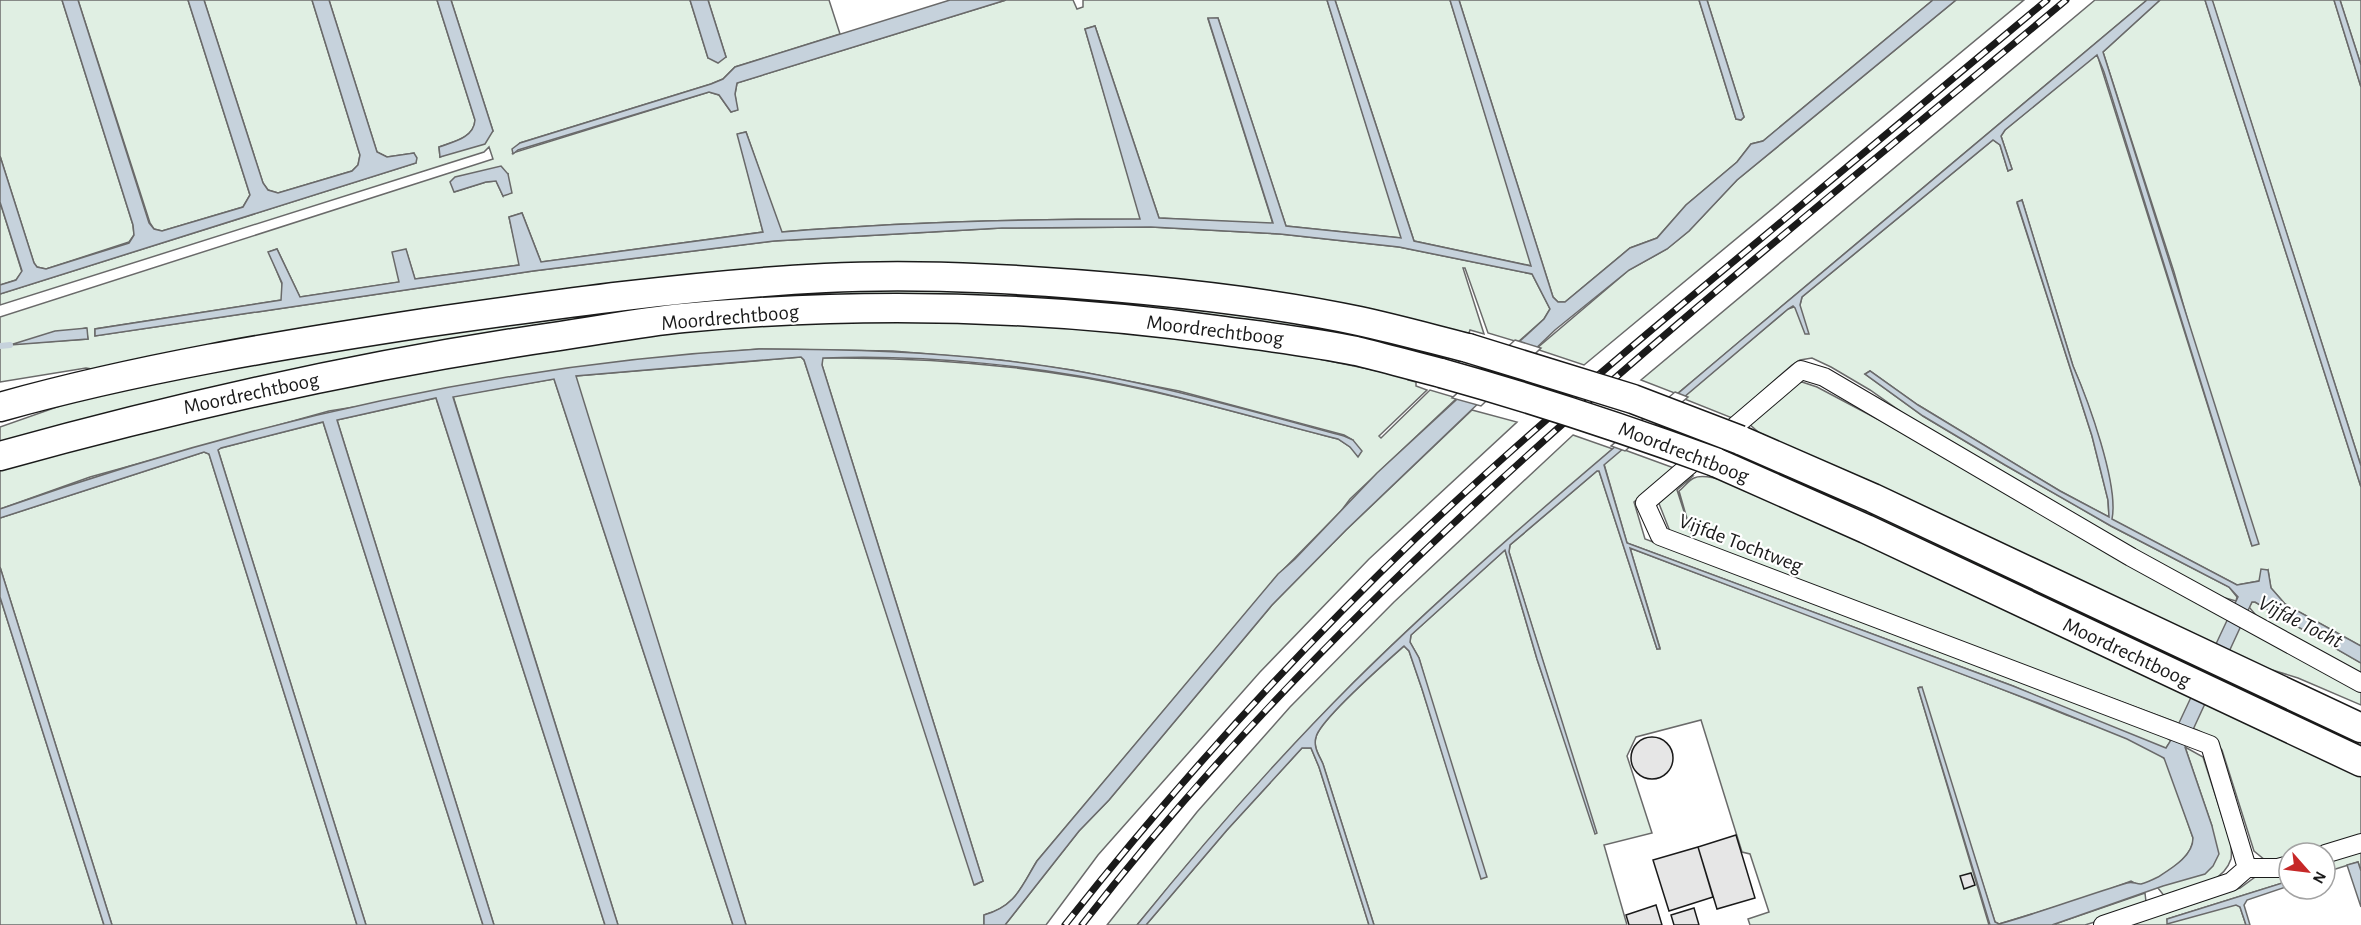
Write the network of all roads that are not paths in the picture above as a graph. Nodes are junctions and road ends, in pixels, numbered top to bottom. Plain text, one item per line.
1 (0, 407) edge
2 (0, 456) edge
3 (2361, 683) edge
4 (2361, 728) edge
5 (2361, 762) edge
6 (2361, 843) edge
7 (2337, 850) edge
8 (2247, 868) junction
9 (2277, 868) edge
10 (2103, 925) edge

1 - 4 main road, Moordrechtboog, bridge
2 - 5 main road, Moordrechtboog, bridge
3 - 8 street, Vijfde Tochtweg
6 - 7 street
8 - 9 street
8 - 10 street

